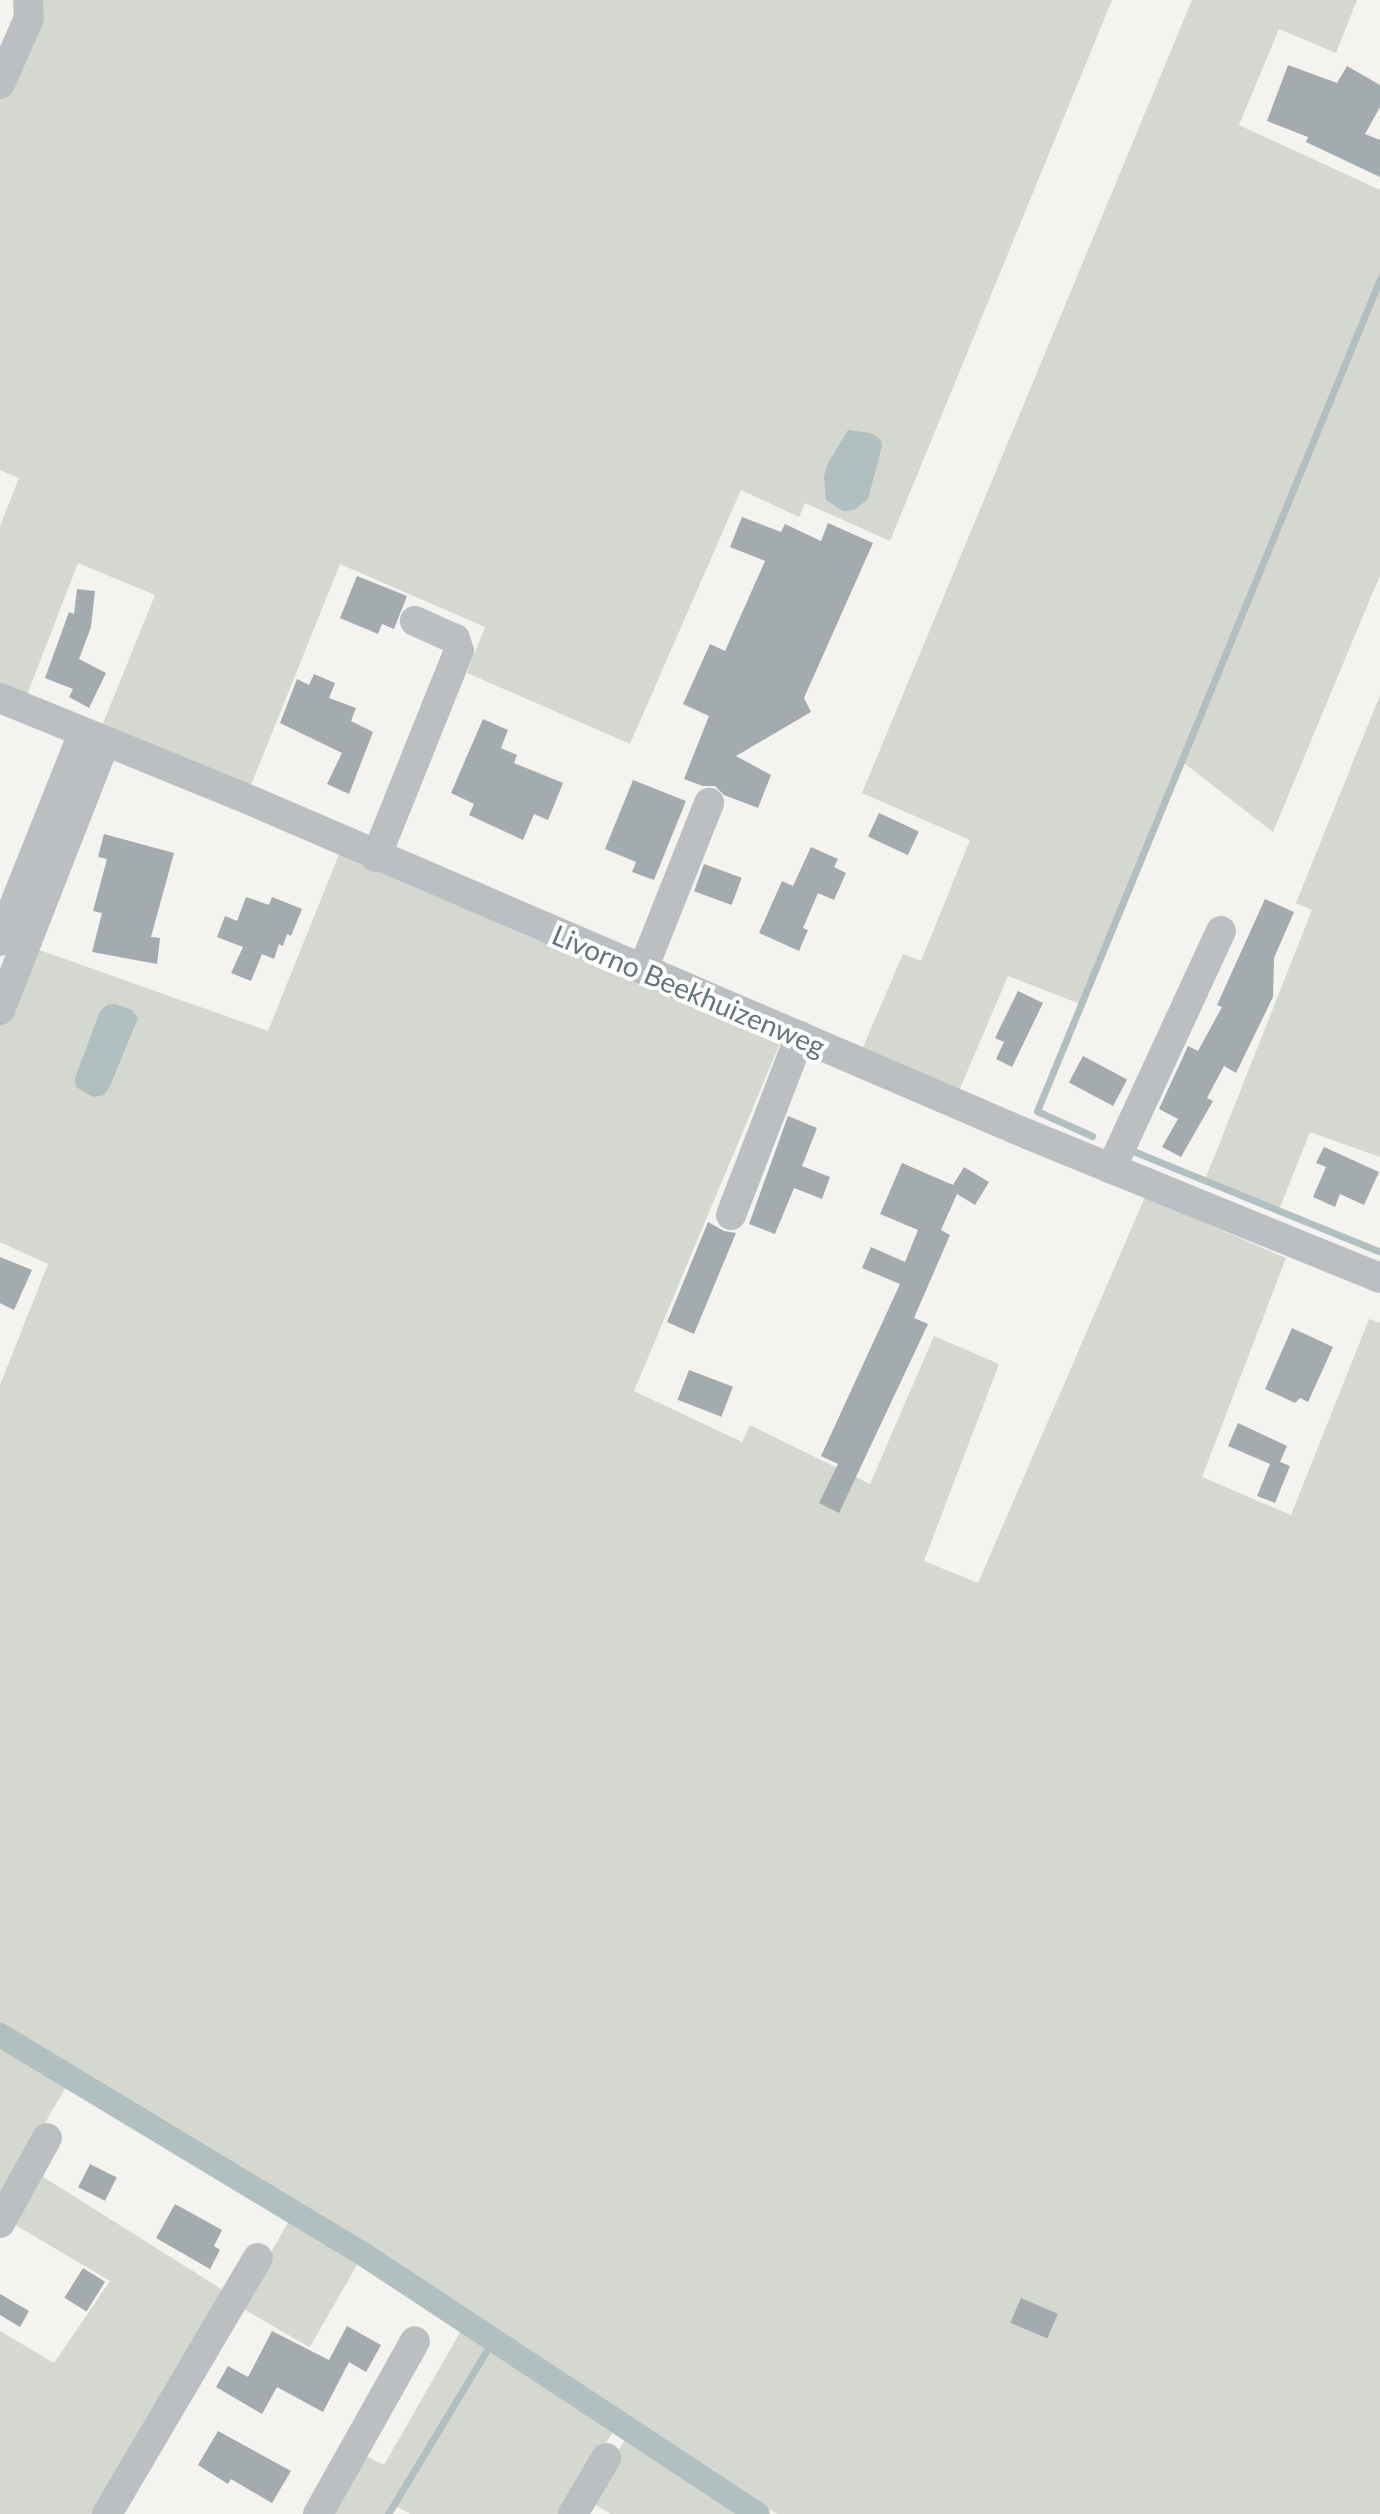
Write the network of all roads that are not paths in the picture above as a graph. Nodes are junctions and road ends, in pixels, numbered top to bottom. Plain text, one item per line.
1 (28, 0) edge
2 (0, 84) edge
3 (415, 621) dead end
4 (0, 698) edge
5 (94, 738) junction
6 (709, 803) dead end
7 (376, 857) junction
8 (1221, 931) dead end
9 (0, 941) edge
10 (643, 969) junction
11 (0, 1010) edge
12 (800, 1036) junction
13 (1111, 1169) junction
14 (731, 1215) dead end
15 (1380, 1278) edge
16 (47, 2138) dead end
17 (0, 2223) edge
18 (258, 2258) dead end
19 (415, 2341) dead end
20 (606, 2458) dead end
21 (107, 2514) edge
22 (318, 2514) edge
23 (573, 2514) edge

1 - 2 street
3 - 7 street
4 - 5 street, Livorno Beekhuizenweg
5 - 7 street, Livorno Beekhuizenweg
5 - 9 street
5 - 11 street
6 - 10 street
7 - 10 street, Livorno Beekhuizenweg
8 - 13 street
10 - 12 street, Livorno Beekhuizenweg
12 - 13 street, Livorno Beekhuizenweg
12 - 14 street
13 - 15 street, Livorno Beekhuizenweg
16 - 17 street
18 - 21 street
19 - 22 street
20 - 23 street

